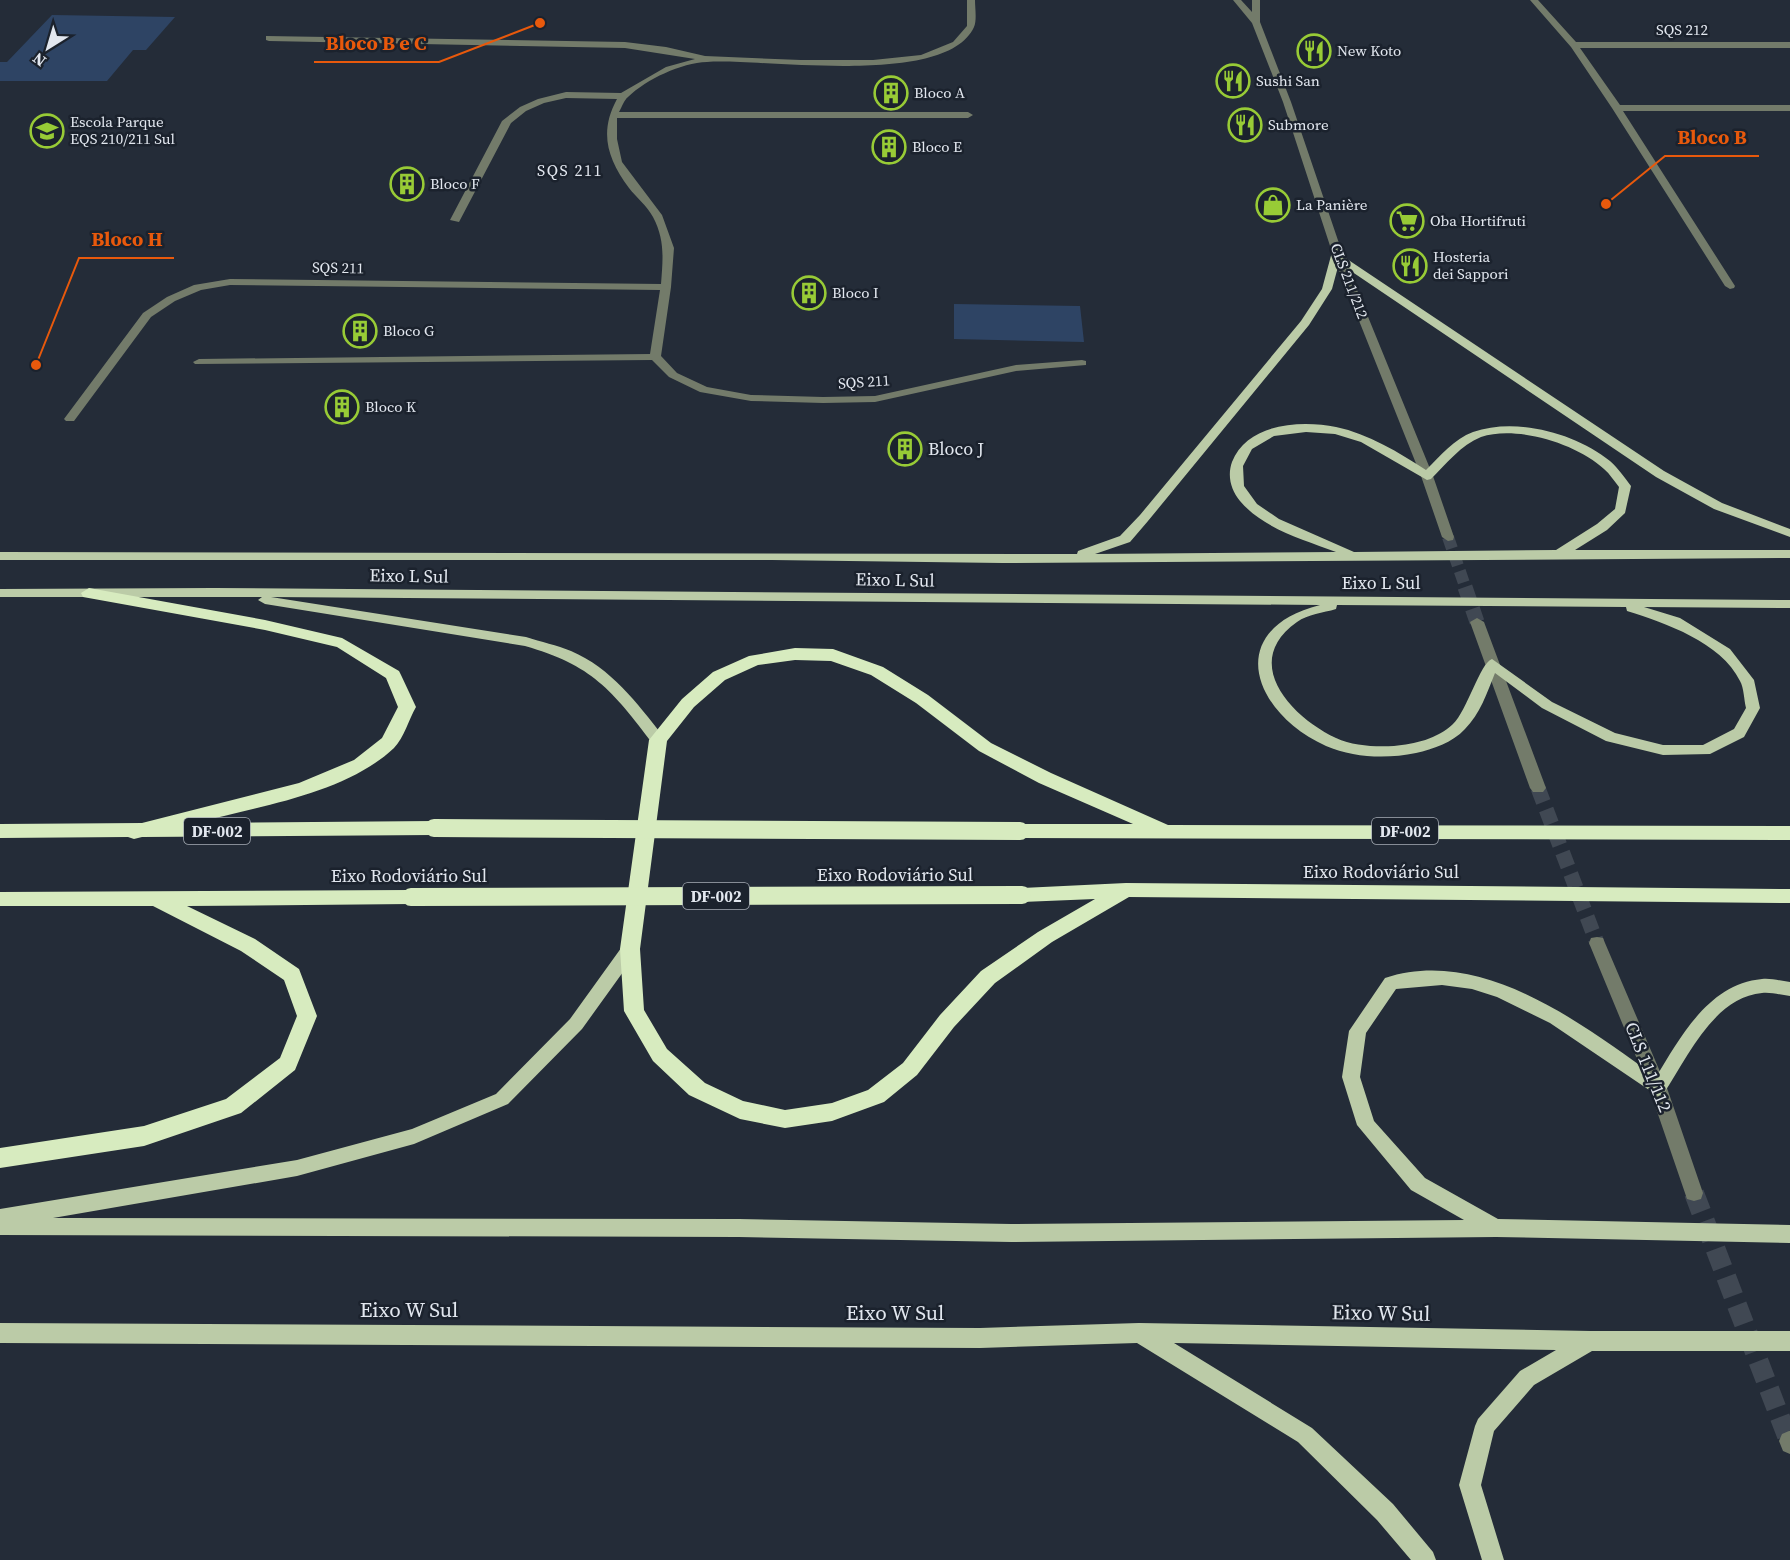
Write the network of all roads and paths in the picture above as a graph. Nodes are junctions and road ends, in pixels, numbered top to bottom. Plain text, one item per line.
1 (971, 0) edge
2 (1237, 0) edge
3 (1256, 0) edge
4 (1534, 0) edge
5 (1256, 22) junction
6 (269, 38) dead end
7 (1574, 45) junction
8 (1790, 45) edge
9 (705, 59) junction
10 (623, 96) junction
11 (1617, 108) junction
12 (1790, 108) edge
13 (613, 115) junction
14 (968, 115) dead end
15 (455, 220) dead end
16 (1338, 255) junction
17 (1730, 286) dead end
18 (666, 287) junction
19 (655, 357) junction
20 (199, 362) dead end
21 (1082, 363) dead end
22 (70, 419) dead end
23 (1427, 476) junction
24 (1790, 533) edge
25 (1448, 537) tunnel mouth
26 (1559, 554) junction
27 (1790, 554) edge
28 (1357, 555) junction
29 (0, 556) edge
30 (1072, 558) junction
31 (214, 592) junction
32 (0, 593) edge
33 (89, 594) junction
34 (1345, 601) junction
35 (1615, 603) junction
36 (1790, 604) edge
37 (1477, 622) tunnel mouth
38 (1492, 664) junction
39 (658, 740) junction
40 (1538, 788) tunnel mouth
41 (1163, 830) junction
42 (0, 831) edge
43 (134, 832) junction
44 (1790, 833) edge
45 (1126, 890) junction
46 (1790, 896) edge
47 (0, 899) edge
48 (159, 900) junction
49 (1597, 943) tunnel mouth
50 (630, 950) junction
51 (1790, 989) edge
52 (1658, 1088) junction
53 (0, 1158) edge
54 (1694, 1193) tunnel mouth
55 (0, 1218) edge
56 (0, 1226) edge
57 (1496, 1228) junction
58 (1790, 1234) edge
59 (0, 1333) edge
60 (1139, 1333) junction
61 (1591, 1341) junction
62 (1790, 1341) edge
63 (1425, 1560) edge
64 (1493, 1560) edge

1 - 9 street
2 - 5 street, CLS 211/212
3 - 5 street, CLS 211/212
4 - 7 street
5 - 16 street, CLS 211/212
6 - 9 street
7 - 8 street, SQS 212
7 - 11 street
9 - 10 street
10 - 13 street
10 - 15 street
11 - 12 street
11 - 17 street
13 - 14 street
13 - 18 street
16 - 23 street, CLS 211/212
16 - 24 main road
16 - 30 main road
18 - 19 street
18 - 22 street, SQS 211
19 - 20 street
19 - 21 street, SQS 211
23 - 25 street, CLS 211/212
23 - 26 main road
23 - 28 main road
26 - 27 main road, Eixo L Sul
26 - 28 main road, Eixo L Sul
28 - 30 main road, Eixo L Sul
29 - 30 main road, Eixo L Sul
31 - 33 main road, Eixo L Sul
31 - 34 main road, Eixo L Sul
31 - 39 main road
32 - 33 main road, Eixo L Sul
33 - 43 highway
34 - 35 main road, Eixo L Sul
34 - 38 main road
35 - 36 main road, Eixo L Sul
35 - 38 main road
37 - 38 street
38 - 40 street
39 - 41 highway
39 - 50 highway
41 - 43 highway, DF-002, bridge
41 - 44 highway, DF-002
42 - 43 highway, DF-002
45 - 46 highway, Eixo Rodoviário Sul / DF-002
45 - 48 highway, Eixo Rodoviário Sul / DF-002, bridge
45 - 50 highway
47 - 48 highway, Eixo Rodoviário Sul / DF-002
48 - 53 highway
49 - 52 street, CLS 111/112
50 - 55 main road
51 - 52 main road
52 - 54 street, CLS 111/112
52 - 57 main road
56 - 57 main road
57 - 58 main road
59 - 60 main road, Eixo W Sul
60 - 61 main road, Eixo W Sul
60 - 63 main road
61 - 62 main road, Eixo W Sul
61 - 64 main road

